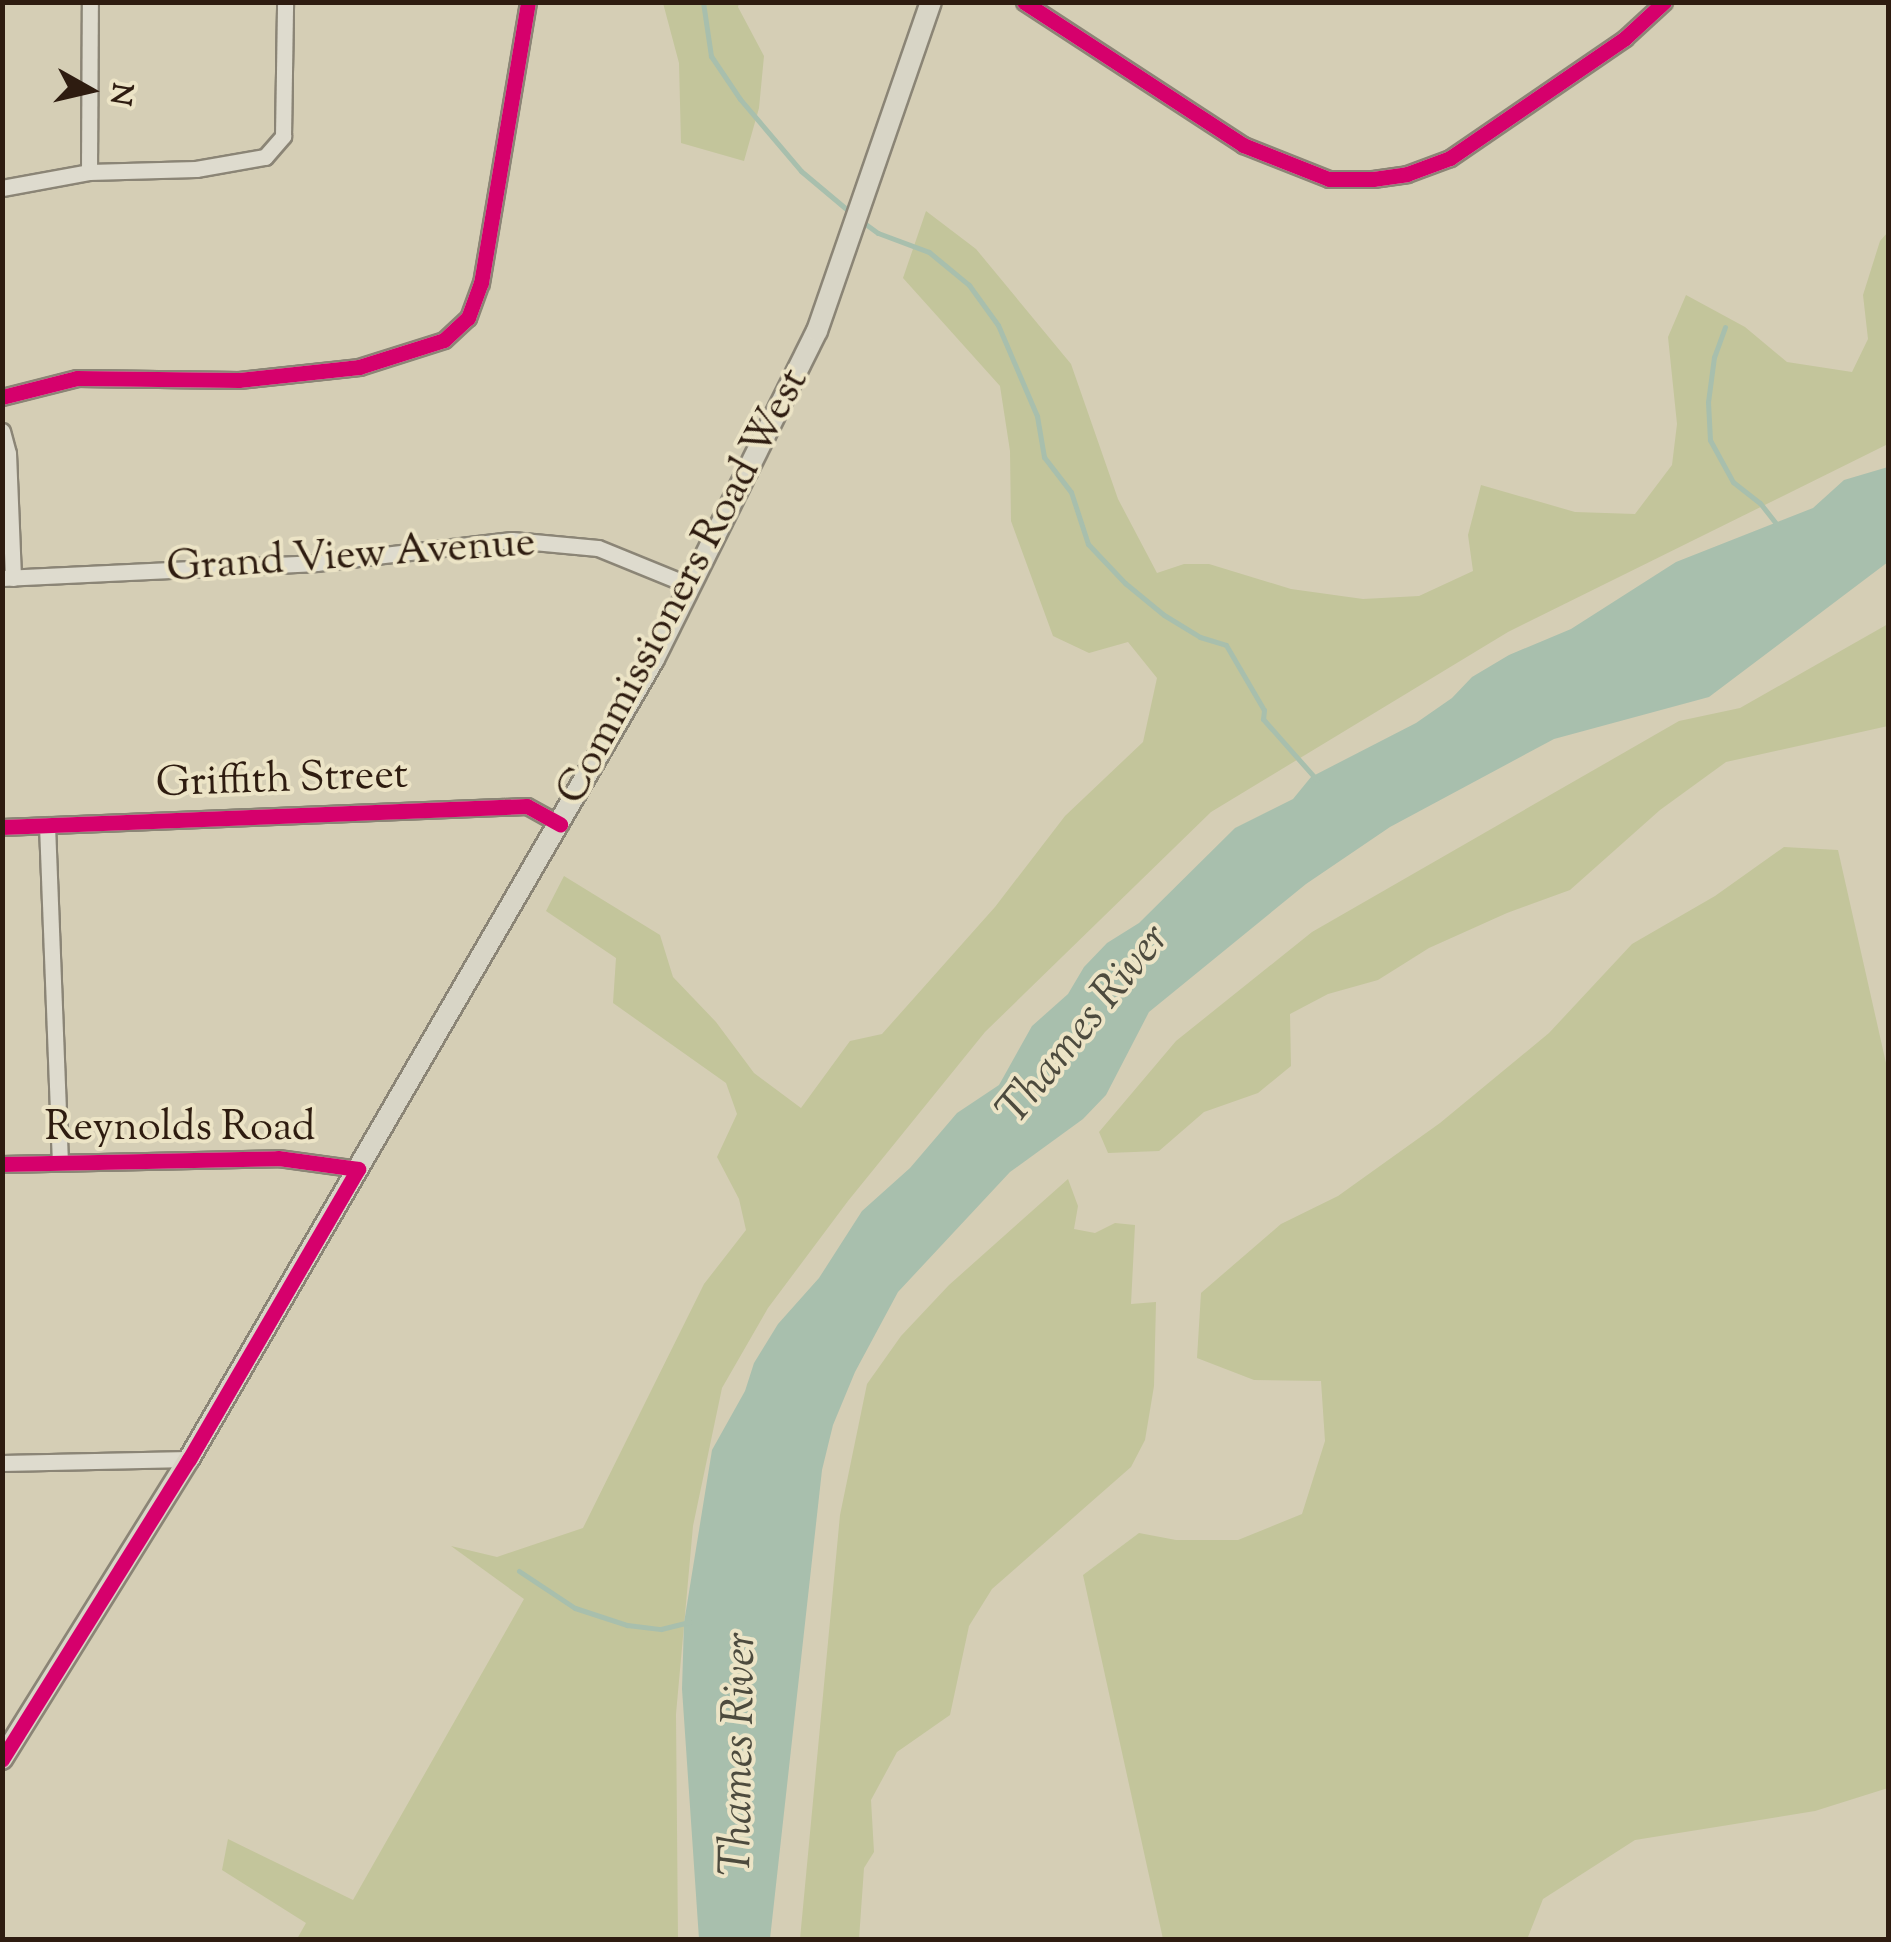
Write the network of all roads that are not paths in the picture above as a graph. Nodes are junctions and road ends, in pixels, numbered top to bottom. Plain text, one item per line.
1 (90, 2) edge
2 (285, 2) edge
3 (528, 2) edge
4 (931, 2) edge
5 (1024, 2) edge
6 (1664, 2) edge
7 (89, 172) junction
8 (2, 188) edge
9 (2, 397) edge
10 (2, 431) edge
11 (8, 578) edge
12 (691, 586) junction
13 (560, 824) junction
14 (47, 825) junction
15 (2, 826) edge
16 (60, 1162) junction
17 (2, 1164) edge
18 (358, 1169) junction
19 (189, 1460) junction
20 (2, 1463) edge
21 (2, 1758) edge

1 - 7 street
2 - 7 street
3 - 9 street
4 - 12 main road, Commissioners Road West
5 - 6 street
7 - 8 street
10 - 11 street
11 - 12 street, Grand View Avenue
12 - 13 main road, Commissioners Road West
13 - 14 street, Griffith Street
13 - 18 main road, Commissioners Road West
14 - 15 street, Griffith Street
14 - 16 street
16 - 17 street, Reynolds Road
16 - 18 street, Reynolds Road
18 - 19 main road, Commissioners Road West
19 - 20 street
19 - 21 main road, Commissioners Road West

